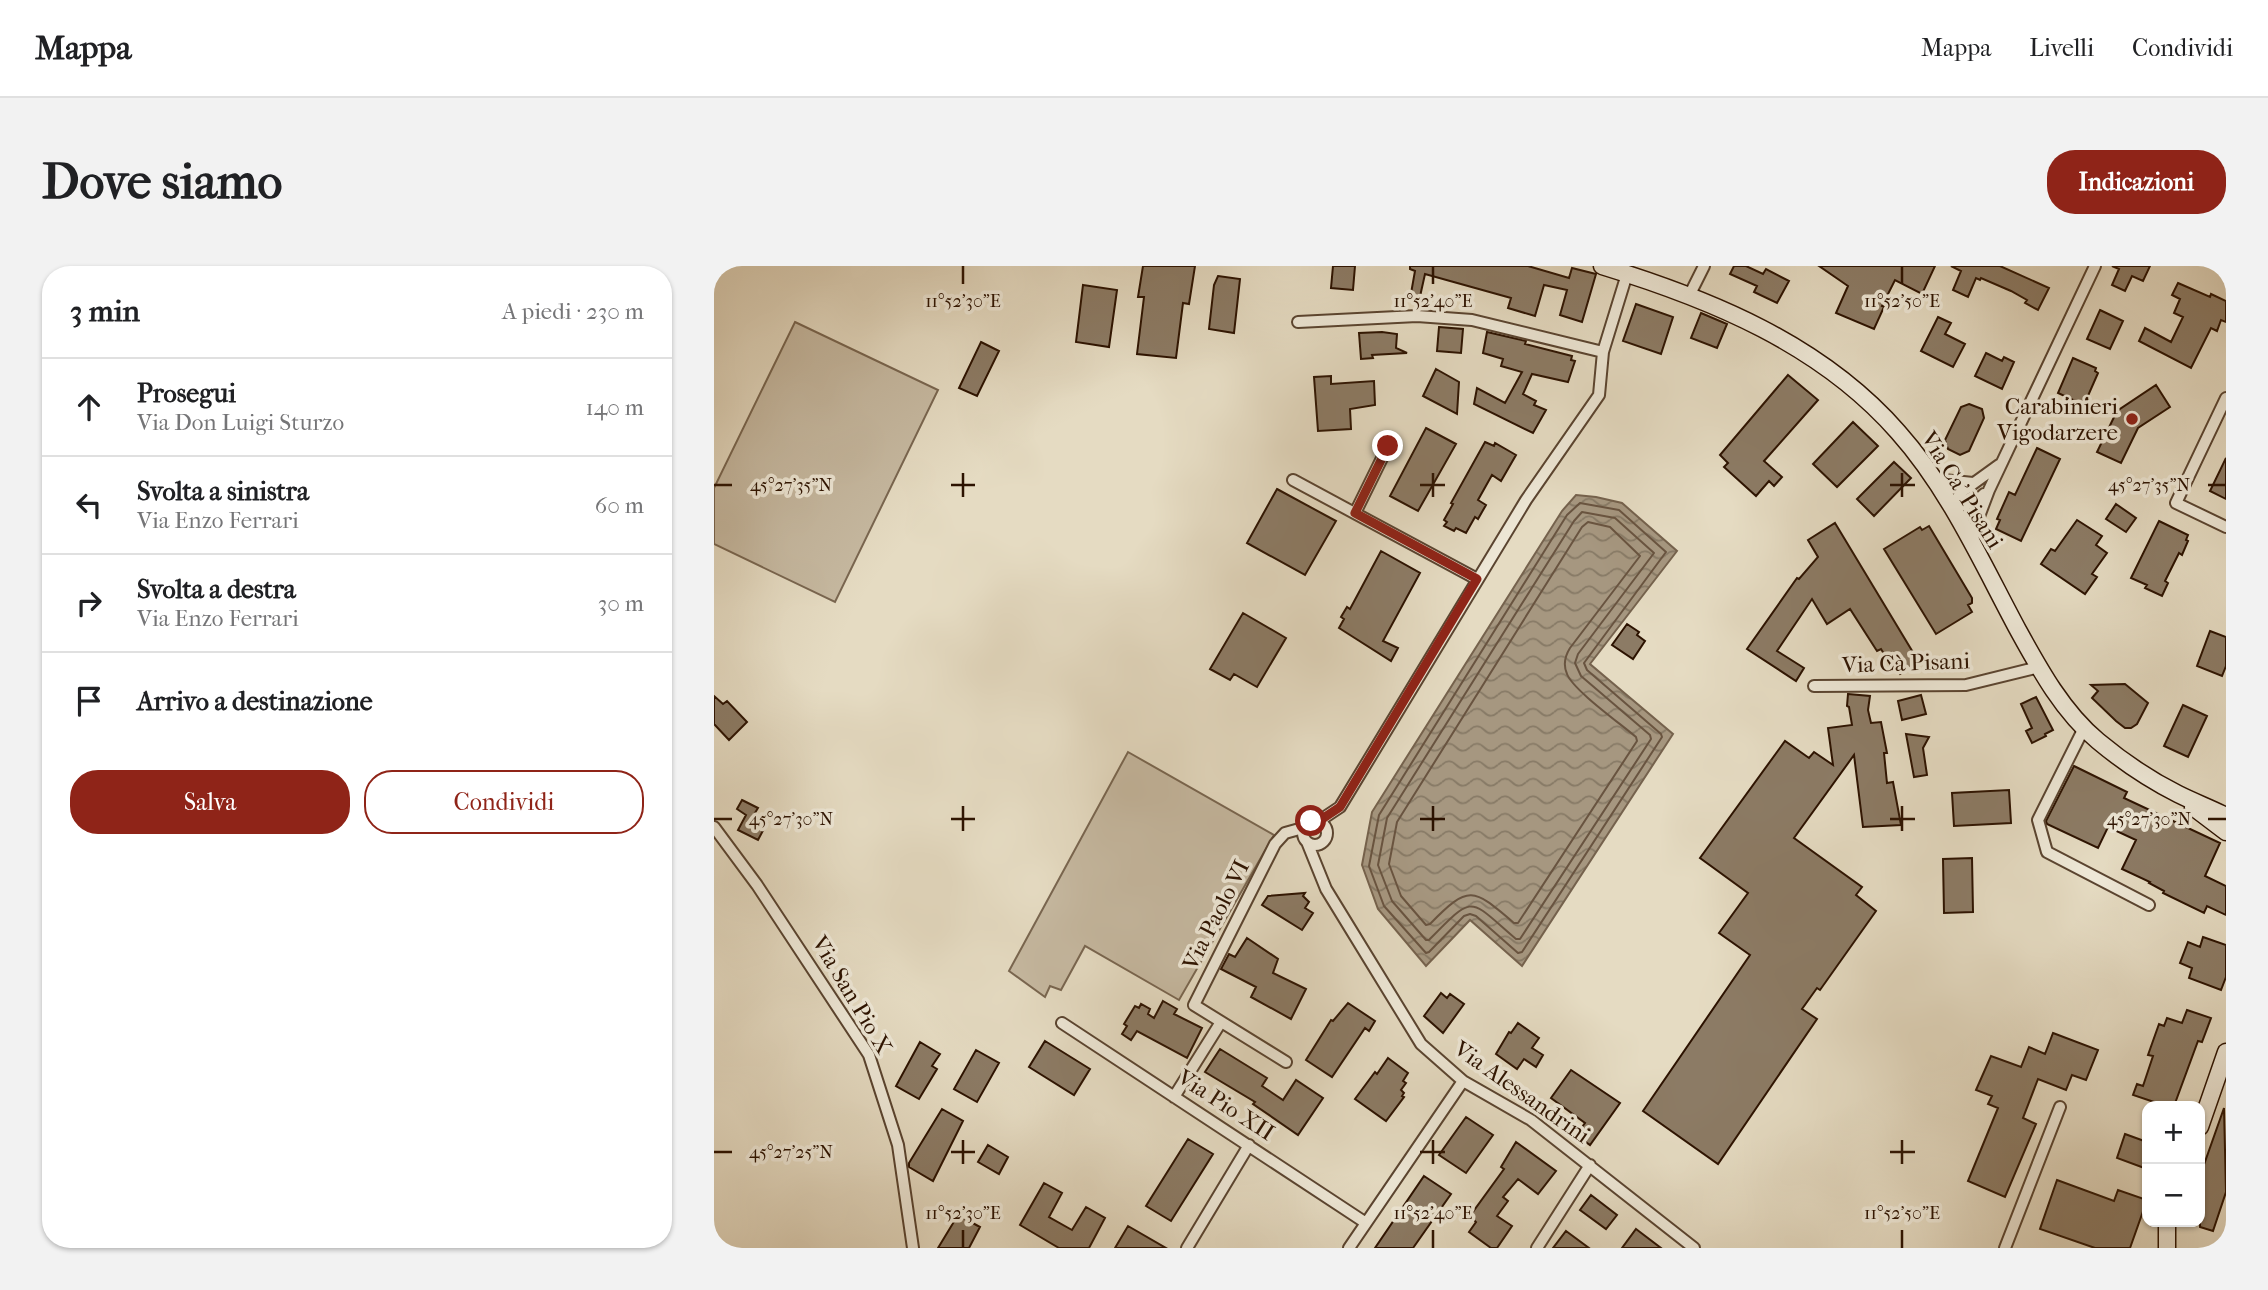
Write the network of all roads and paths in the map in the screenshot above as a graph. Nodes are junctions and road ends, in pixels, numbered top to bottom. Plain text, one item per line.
1 (1602, 266) edge
2 (1704, 266) edge
3 (2095, 266) edge
4 (1627, 274) junction
5 (1689, 296) junction
6 (1298, 321) dead end
7 (1603, 352) junction
8 (2226, 398) edge
9 (1388, 446) dead end
10 (2001, 463) junction
11 (1934, 479) junction
12 (1293, 480) dead end
13 (1973, 483) junction
14 (1989, 490) junction
15 (1950, 507) junction
16 (1355, 513) junction
17 (2226, 527) edge
18 (1972, 545) junction
19 (1477, 579) junction
20 (2039, 667) junction
21 (1814, 686) dead end
22 (2084, 727) junction
23 (2182, 796) junction
24 (1340, 807) junction
25 (2226, 816) edge
26 (1319, 821) junction
27 (714, 827) edge
28 (1303, 828) junction
29 (2226, 832) edge
30 (1324, 838) junction
31 (1307, 842) junction
32 (1317, 867) junction
33 (2149, 905) dead end
34 (1222, 1022) junction
35 (1062, 1023) dead end
36 (2226, 1052) edge
37 (1286, 1062) dead end
38 (1463, 1081) junction
39 (1174, 1097) junction
40 (2060, 1107) dead end
41 (2205, 1113) edge
42 (1249, 1145) junction
43 (1590, 1165) junction
44 (1366, 1223) junction
45 (2167, 1227) edge
46 (2165, 1246) edge
47 (913, 1248) edge
48 (1187, 1248) edge
49 (1349, 1248) edge
50 (1537, 1248) edge
51 (1694, 1248) edge
52 (2005, 1248) edge

1 - 4 main road, Via Ca' Pisani
2 - 5 street
3 - 10 street
4 - 5 main road, Via Ca' Pisani
4 - 7 street
5 - 11 main road, Via Ca' Pisani
6 - 7 street
7 - 19 street
8 - 17 street
9 - 16 street
10 - 13 street
10 - 14 street
11 - 13 street
11 - 15 main road, Via Ca' Pisani
12 - 16 street
13 - 15 street
14 - 15 street
14 - 18 street
15 - 18 main road, Via Ca' Pisani
16 - 19 street
18 - 20 main road, Via Ca' Pisani
19 - 24 street
20 - 21 street, Via Cà Pisani
20 - 22 main road, Via Ca' Pisani
22 - 23 main road, Via Ca' Pisani
22 - 33 street
23 - 25 main road, Via Ca' Pisani
23 - 29 main road, Via Ca' Pisani
24 - 26 street
24 - 30 street
26 - 28 street
26 - 30 street
27 - 47 street, Via San Pio X
28 - 31 street
28 - 34 street, Via Paolo VI
30 - 31 street
30 - 32 street
31 - 32 street, Via Alessandrini
32 - 38 street, Via Alessandrini
34 - 37 street, Via Paolo VI
34 - 39 street
35 - 39 street, Via Pio XII
36 - 41 main road
38 - 43 street, Via Alessandrini
38 - 44 street
39 - 42 street, Via Pio XII
40 - 52 street
42 - 44 street, Via Pio XII
42 - 48 street
43 - 50 street
43 - 51 street, Via Alessandrini
44 - 49 street
45 - 46 main road

